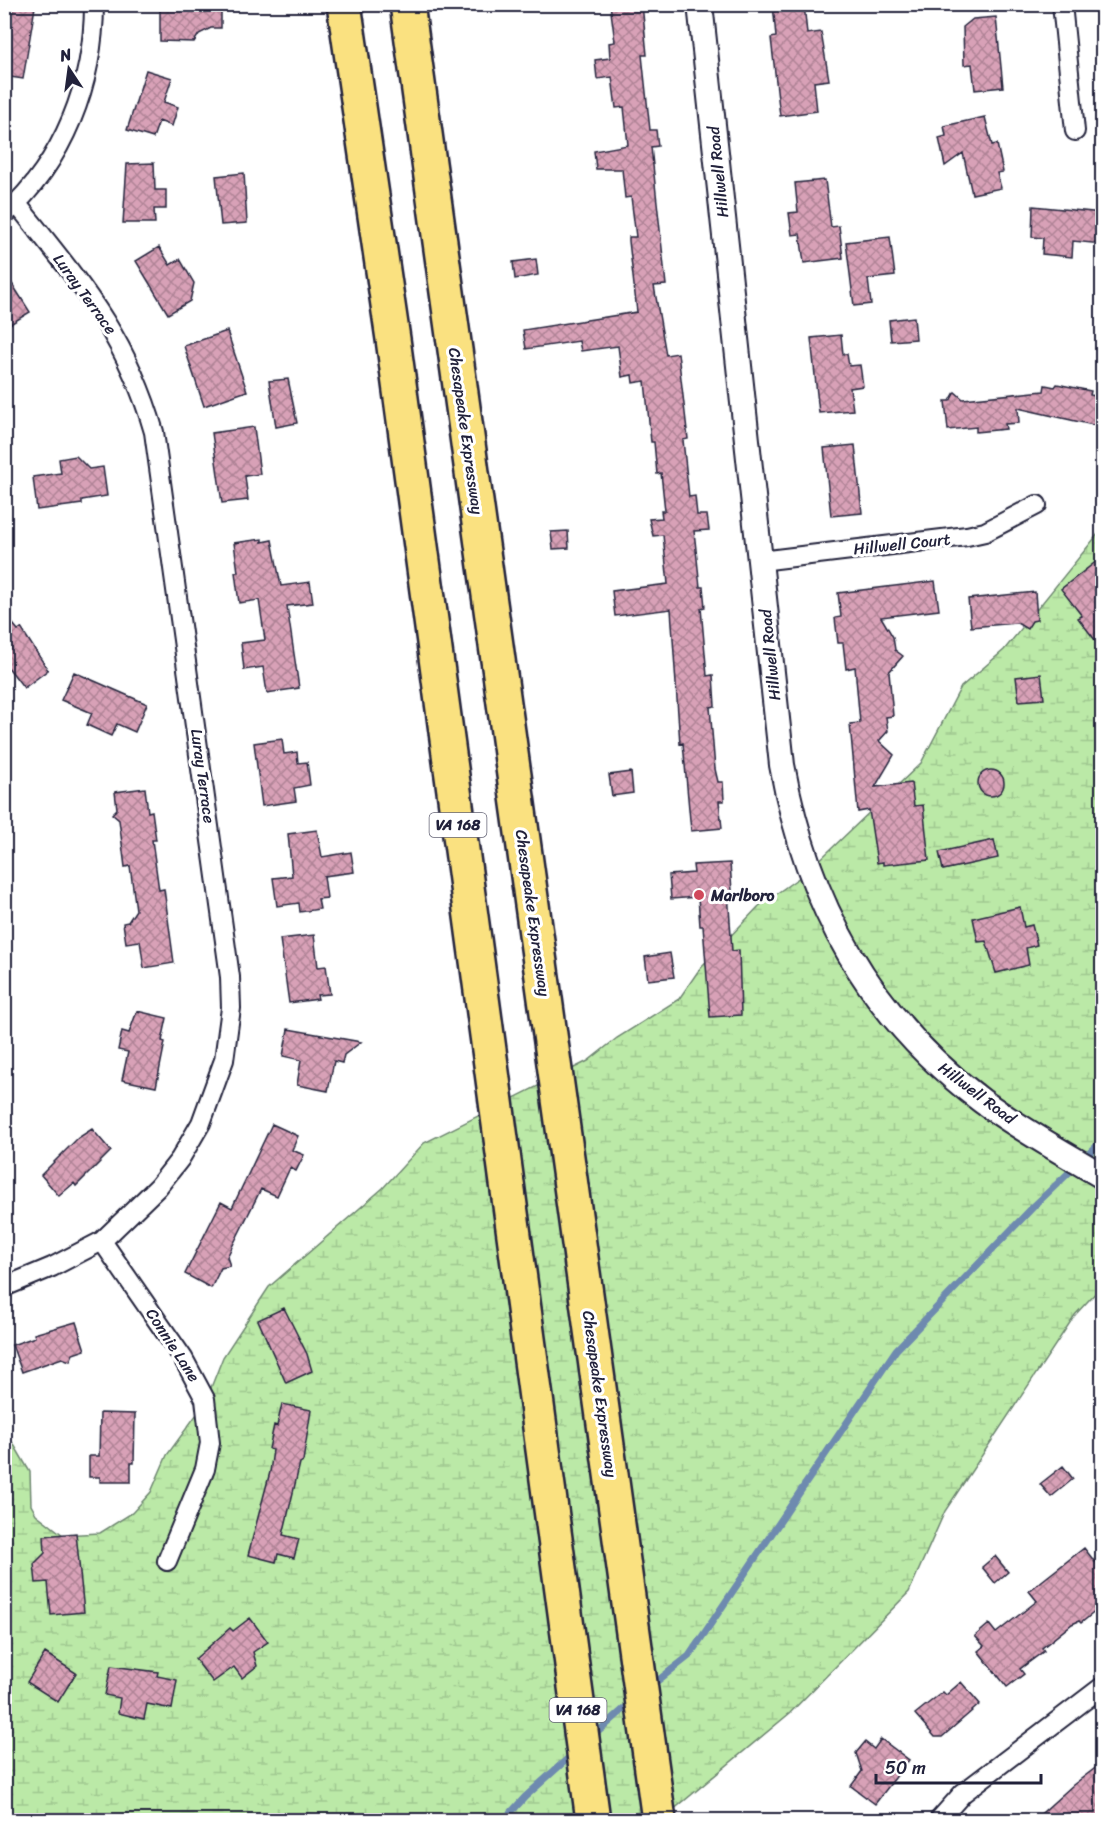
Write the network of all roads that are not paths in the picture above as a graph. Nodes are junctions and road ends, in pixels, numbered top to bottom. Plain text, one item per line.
1 (94, 4) edge
2 (344, 4) edge
3 (407, 4) edge
4 (700, 4) edge
5 (1062, 4) edge
6 (1074, 131) dead end
7 (11, 209) edge
8 (1037, 505) dead end
9 (760, 561) junction
10 (1102, 1176) edge
11 (102, 1241) junction
12 (4, 1287) edge
13 (166, 1561) dead end
14 (1102, 1687) edge
15 (593, 1821) edge
16 (659, 1821) edge
17 (939, 1821) edge

1 - 7 street
2 - 15 highway, VA 168
3 - 16 highway, Chesapeake Expressway
4 - 9 street, Hillwell Road
5 - 6 street
7 - 11 street, Luray Terrace
8 - 9 street, Hillwell Court
9 - 10 street, Hillwell Road
11 - 12 street, Luray Terrace
11 - 13 street, Connie Lane
14 - 17 street

